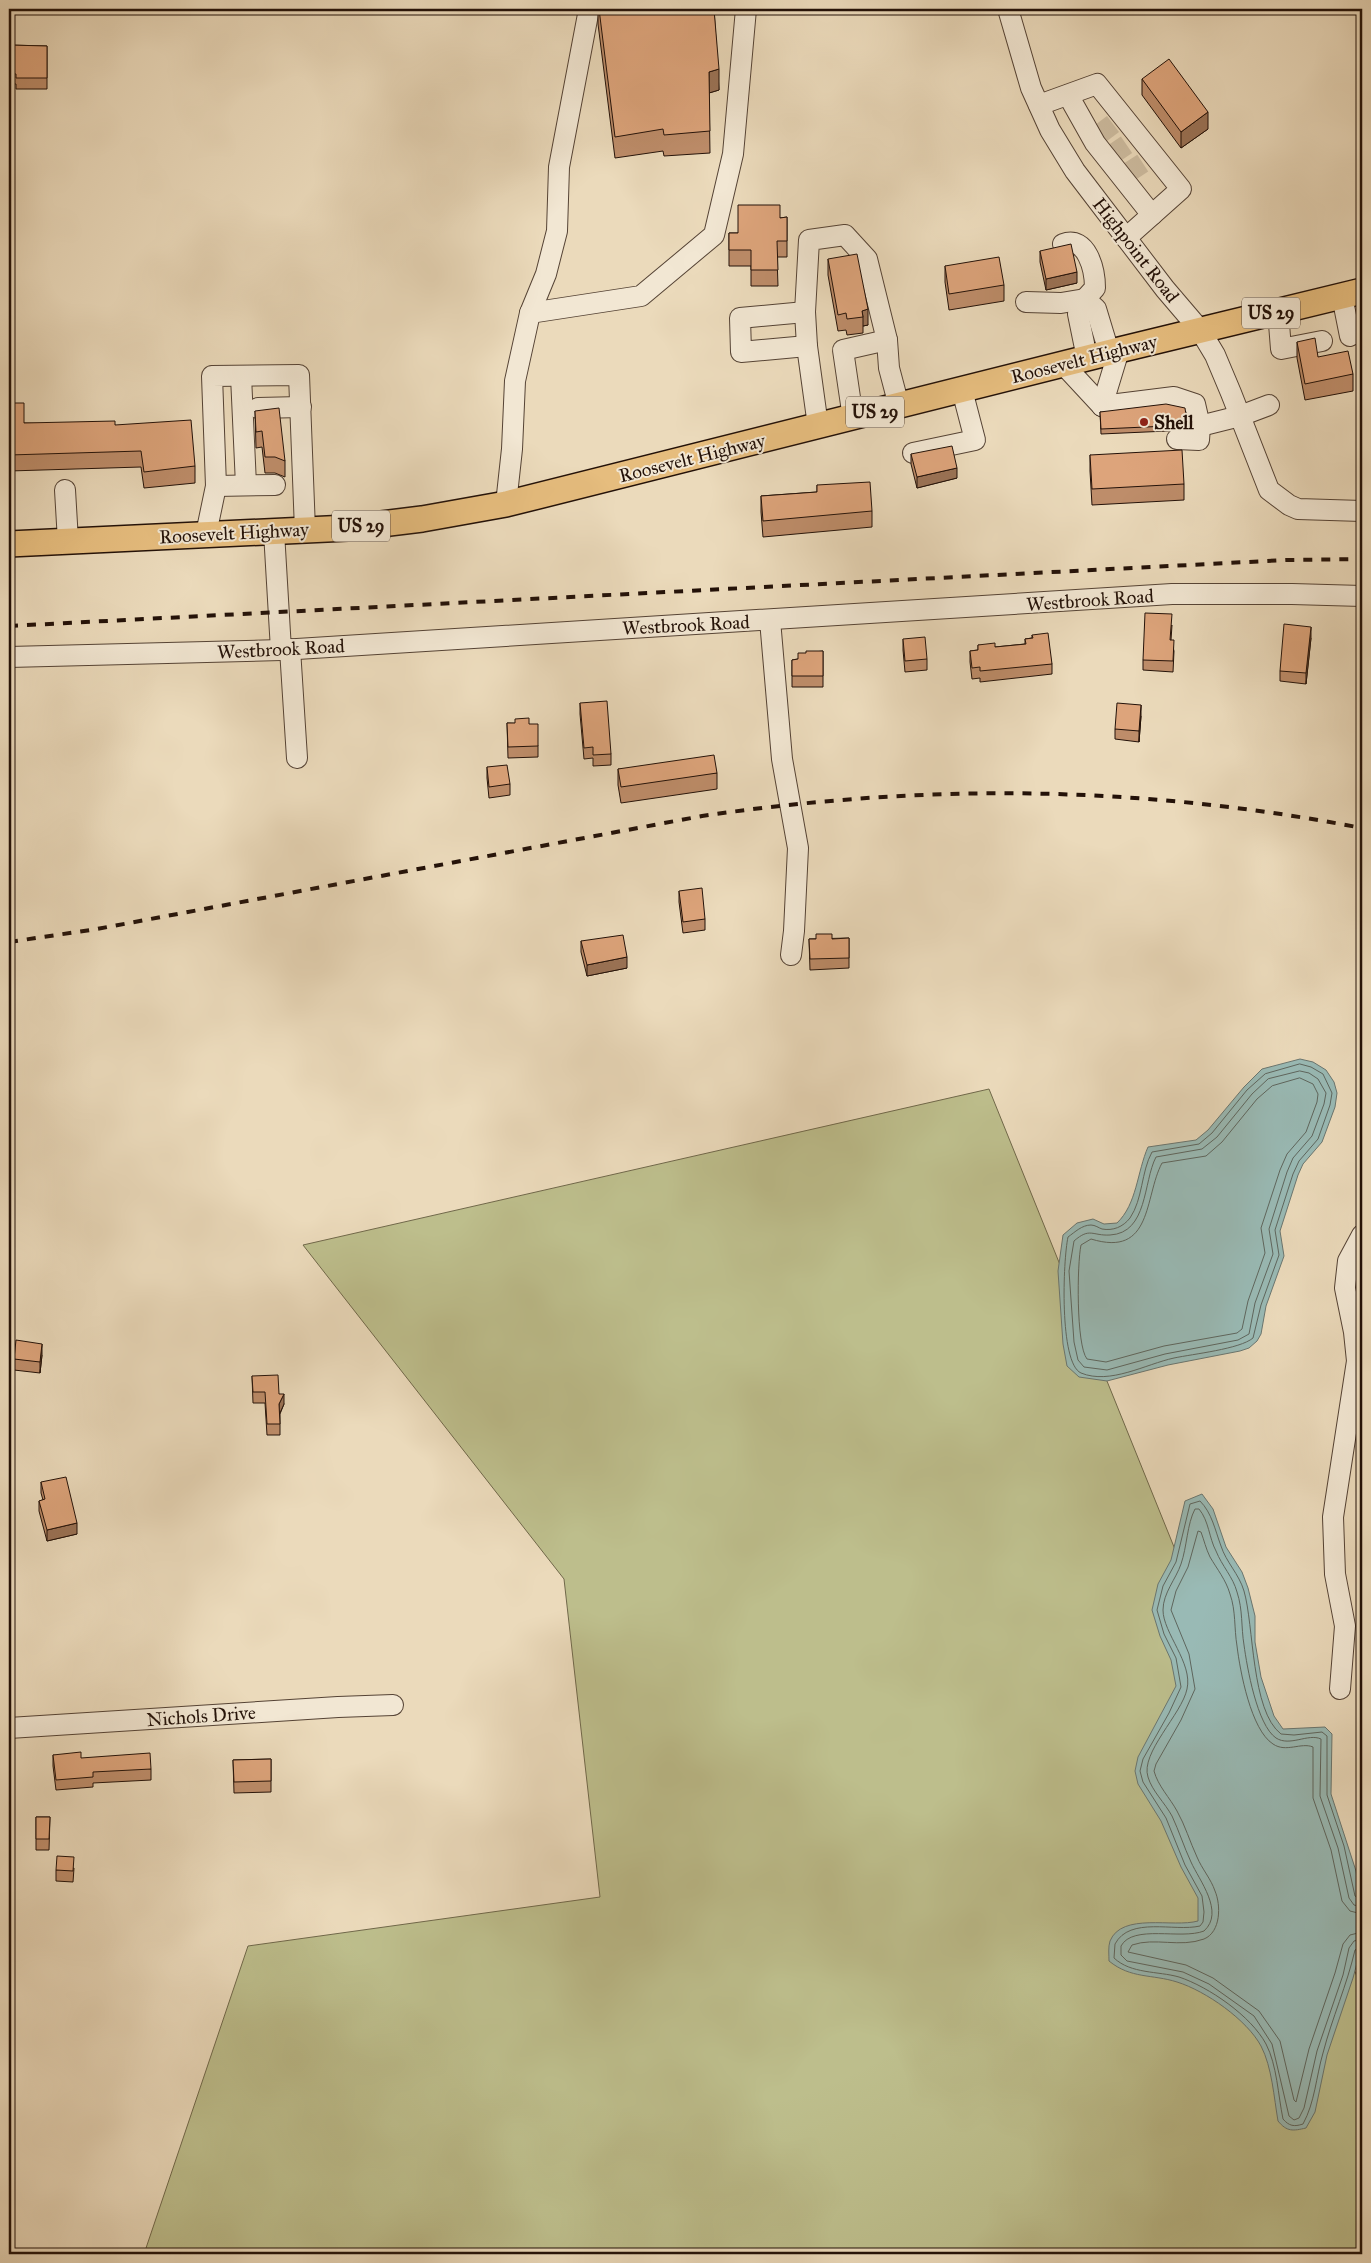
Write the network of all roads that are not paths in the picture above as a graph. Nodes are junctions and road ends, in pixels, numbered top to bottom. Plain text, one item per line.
1 (589, 9) edge
2 (746, 9) edge
3 (1008, 9) edge
4 (1068, 95) junction
5 (1039, 105) junction
6 (1152, 215) junction
7 (1126, 238) junction
8 (1062, 244) edge
9 (1352, 294) edge
10 (1085, 299) junction
11 (1026, 302) dead end
12 (1278, 311) junction
13 (805, 312) junction
14 (530, 313) junction
15 (1200, 330) junction
16 (1350, 336) dead end
17 (887, 340) junction
18 (1322, 342) dead end
19 (807, 346) junction
20 (1105, 353) junction
21 (1062, 364) junction
22 (241, 376) junction
23 (962, 390) junction
24 (1269, 404) dead end
25 (900, 406) junction
26 (1102, 406) junction
27 (301, 407) junction
28 (258, 408) dead end
29 (1240, 416) junction
30 (853, 418) junction
31 (818, 426) junction
32 (913, 453) edge
33 (246, 485) junction
34 (275, 485) dead end
35 (216, 486) junction
36 (65, 490) dead end
37 (506, 504) junction
38 (1362, 511) edge
39 (305, 530) junction
40 (274, 532) junction
41 (206, 534) junction
42 (68, 541) junction
43 (9, 544) edge
44 (1362, 596) edge
45 (770, 620) junction
46 (286, 650) junction
47 (9, 658) edge
48 (297, 758) dead end
49 (791, 955) dead end
50 (1362, 1236) edge
51 (1340, 1689) dead end
52 (394, 1706) dead end
53 (9, 1728) edge

1 - 14 street
2 - 14 street
3 - 5 street, Highpoint Road
4 - 5 street
4 - 6 street
4 - 6 street
5 - 7 street, Highpoint Road
6 - 7 street
7 - 15 street, Highpoint Road
8 - 10 street
9 - 12 main road, Roosevelt Highway / US 29
9 - 16 street
10 - 11 street
10 - 20 street
12 - 15 main road, Roosevelt Highway / US 29
12 - 18 street
13 - 17 street
13 - 19 street
13 - 19 street
14 - 37 street
15 - 20 main road, Roosevelt Highway / US 29
15 - 29 street, Highpoint Road
17 - 25 street
17 - 30 street
19 - 31 street
20 - 21 main road, Roosevelt Highway / US 29
20 - 26 street
21 - 23 main road, Roosevelt Highway / US 29
21 - 26 street
22 - 27 street
22 - 33 street
22 - 35 street
23 - 25 main road, Roosevelt Highway / US 29
23 - 32 street
24 - 29 street
25 - 30 main road, Roosevelt Highway / US 29
26 - 29 street
27 - 28 street
27 - 39 street
29 - 38 street, Highpoint Road
30 - 31 main road, Roosevelt Highway / US 29
31 - 37 main road, Roosevelt Highway / US 29
33 - 34 street
33 - 35 street
35 - 41 street
36 - 42 street
37 - 39 main road, Roosevelt Highway / US 29
39 - 40 main road, Roosevelt Highway / US 29
40 - 41 main road, Roosevelt Highway / US 29
40 - 46 street
41 - 42 main road, Roosevelt Highway / US 29
42 - 43 main road, Roosevelt Highway / US 29
44 - 45 street, Westbrook Road
45 - 46 street, Westbrook Road
45 - 49 street
46 - 47 street, Westbrook Road
46 - 48 street
50 - 51 street
52 - 53 street, Nichols Drive

